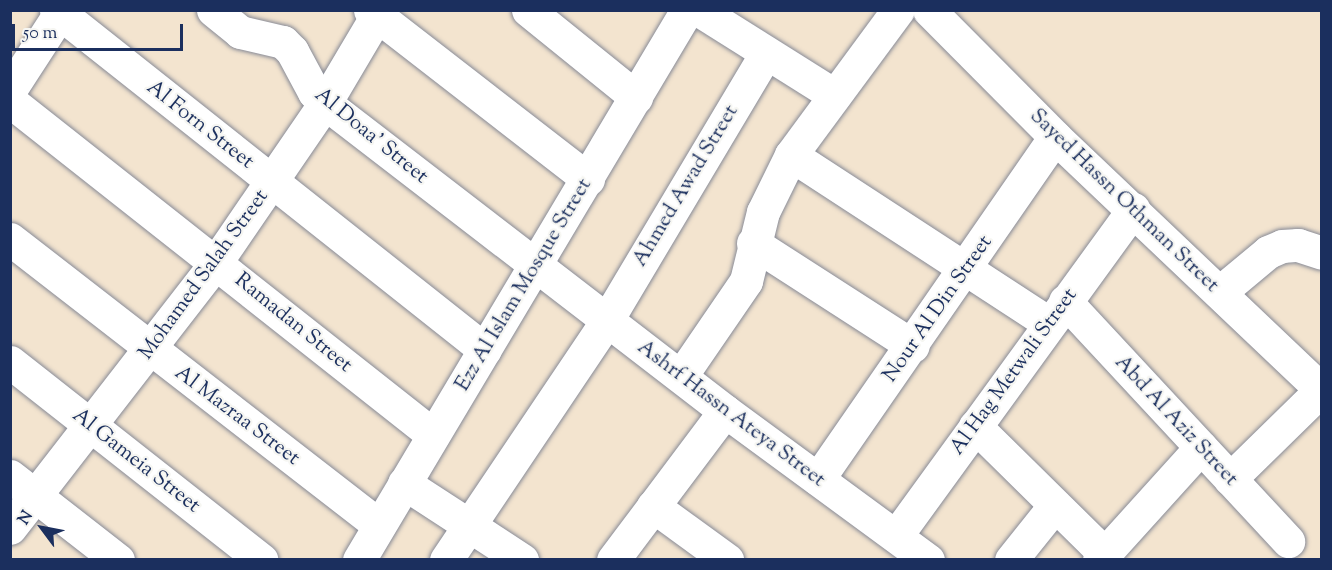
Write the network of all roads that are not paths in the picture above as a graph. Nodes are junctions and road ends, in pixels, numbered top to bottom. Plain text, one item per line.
1 (213, 10) edge
2 (528, 10) edge
3 (687, 10) edge
4 (699, 10) edge
5 (929, 10) edge
6 (59, 12) edge
7 (375, 12) edge
8 (891, 13) edge
9 (766, 53) junction
10 (10, 90) edge
11 (834, 95) junction
12 (636, 97) junction
13 (10, 101) edge
14 (325, 103) junction
15 (1055, 137) junction
16 (791, 155) junction
17 (588, 179) junction
18 (272, 182) junction
19 (1134, 208) junction
20 (10, 239) edge
21 (753, 243) junction
22 (1322, 253) edge
23 (216, 262) junction
24 (536, 266) junction
25 (967, 270) junction
26 (1220, 292) junction
27 (1057, 312) junction
28 (606, 320) junction
29 (913, 345) junction
30 (151, 350) junction
31 (485, 350) junction
32 (10, 362) edge
33 (681, 376) junction
34 (1321, 389) edge
35 (725, 411) junction
36 (91, 425) junction
37 (975, 426) junction
38 (432, 435) junction
39 (1201, 447) junction
40 (10, 476) edge
41 (819, 479) junction
42 (1230, 479) junction
43 (404, 483) junction
44 (36, 496) junction
45 (1055, 505) junction
46 (653, 506) junction
47 (380, 525) junction
48 (468, 525) junction
49 (10, 528) edge
50 (896, 536) junction
51 (1288, 541) dead end
52 (1101, 556) edge
53 (110, 557) edge
54 (262, 560) edge
55 (359, 560) edge
56 (446, 560) edge
57 (522, 560) edge
58 (613, 560) edge
59 (727, 560) edge
60 (928, 560) edge
61 (1011, 560) edge

1 - 14 street, Al Doaa' Street
2 - 12 street
3 - 12 street, Ezz Al Islam Mosque Street
4 - 9 street
5 - 15 street, Sayed Hassn Othman Street
6 - 10 street
6 - 18 street, Al Forn Street
7 - 14 street, Mohamed Salah Street
7 - 17 street
8 - 11 street
9 - 11 street
9 - 28 street, Ahmed Awad Street
11 - 16 street
12 - 17 street, Ezz Al Islam Mosque Street
13 - 23 street, Ramadan Street
14 - 18 street, Mohamed Salah Street
14 - 24 street, Al Doaa' Street
15 - 19 street, Sayed Hassn Othman Street
15 - 25 street, Nour Al Din Street
16 - 21 street
16 - 25 street, Abd Al Aziz Street
17 - 24 street, Ezz Al Islam Mosque Street
18 - 23 street, Mohamed Salah Street
18 - 31 street, Al Forn Street
19 - 26 street, Sayed Hassn Othman Street
19 - 27 street, Al Hag Metwali Street
20 - 30 street, Al Mazraa Street
21 - 29 street
21 - 33 street
22 - 26 street
23 - 30 street, Mohamed Salah Street
23 - 38 street, Ramadan Street
24 - 28 street, Ashrf Hassn Ateya Street
24 - 31 street, Ezz Al Islam Mosque Street
25 - 27 street, Abd Al Aziz Street
25 - 29 street, Nour Al Din Street
26 - 34 street, Sayed Hassn Othman Street
27 - 37 street, Al Hag Metwali Street
27 - 39 street, Abd Al Aziz Street
28 - 33 street, Ashrf Hassn Ateya Street
28 - 48 street, Ahmed Awad Street
29 - 41 street, Nour Al Din Street
30 - 36 street, Mohamed Salah Street
30 - 47 street, Al Mazraa Street
31 - 38 street, Ezz Al Islam Mosque Street
32 - 36 street, Al Gameia Street
33 - 35 street, Ashrf Hassn Ateya Street
34 - 42 street
35 - 41 street, Ashrf Hassn Ateya Street
35 - 46 street
36 - 44 street, Mohamed Salah Street
36 - 54 street, Al Gameia Street
37 - 45 street
37 - 50 street, Al Hag Metwali Street
38 - 43 street, Ezz Al Islam Mosque Street
39 - 42 street, Abd Al Aziz Street
39 - 52 street
40 - 44 street
41 - 50 street, Ashrf Hassn Ateya Street
42 - 51 street, Abd Al Aziz Street
43 - 47 street, Ezz Al Islam Mosque Street
43 - 48 street
44 - 49 street, Mohamed Salah Street
44 - 53 street
45 - 52 street
45 - 61 street
46 - 58 street
46 - 59 street
47 - 55 street, Ezz Al Islam Mosque Street
48 - 56 street, Ahmed Awad Street
48 - 57 street
50 - 60 street, Ashrf Hassn Ateya Street

